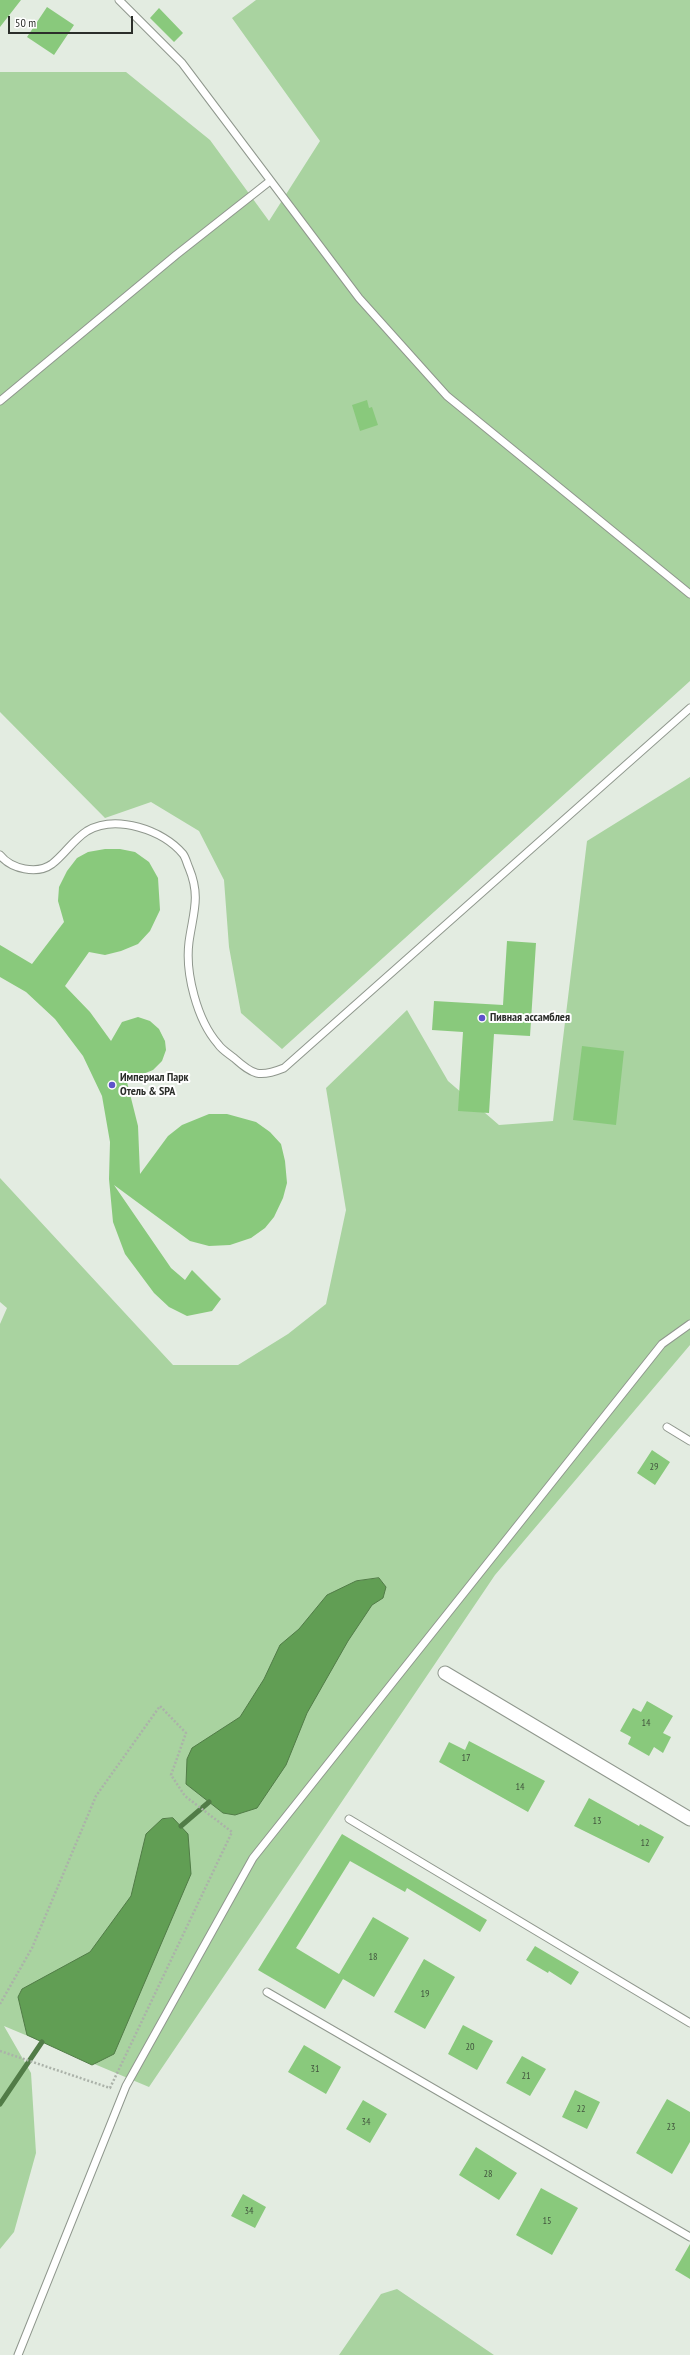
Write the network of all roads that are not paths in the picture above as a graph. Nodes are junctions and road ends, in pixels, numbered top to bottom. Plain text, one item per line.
1 (119, 0) edge
2 (270, 182) junction
3 (0, 401) edge
4 (690, 594) edge
5 (690, 708) edge
6 (0, 855) edge
7 (690, 1324) edge
8 (667, 1426) dead end
9 (690, 1441) edge
10 (445, 1673) dead end
11 (349, 1819) dead end
12 (690, 1819) edge
13 (267, 1992) dead end
14 (690, 2023) edge
15 (690, 2237) edge
16 (18, 2355) edge

1 - 2 lane
2 - 3 lane
2 - 4 lane
5 - 6 lane
7 - 16 lane
8 - 9 lane
10 - 12 street
11 - 14 lane
13 - 15 lane

